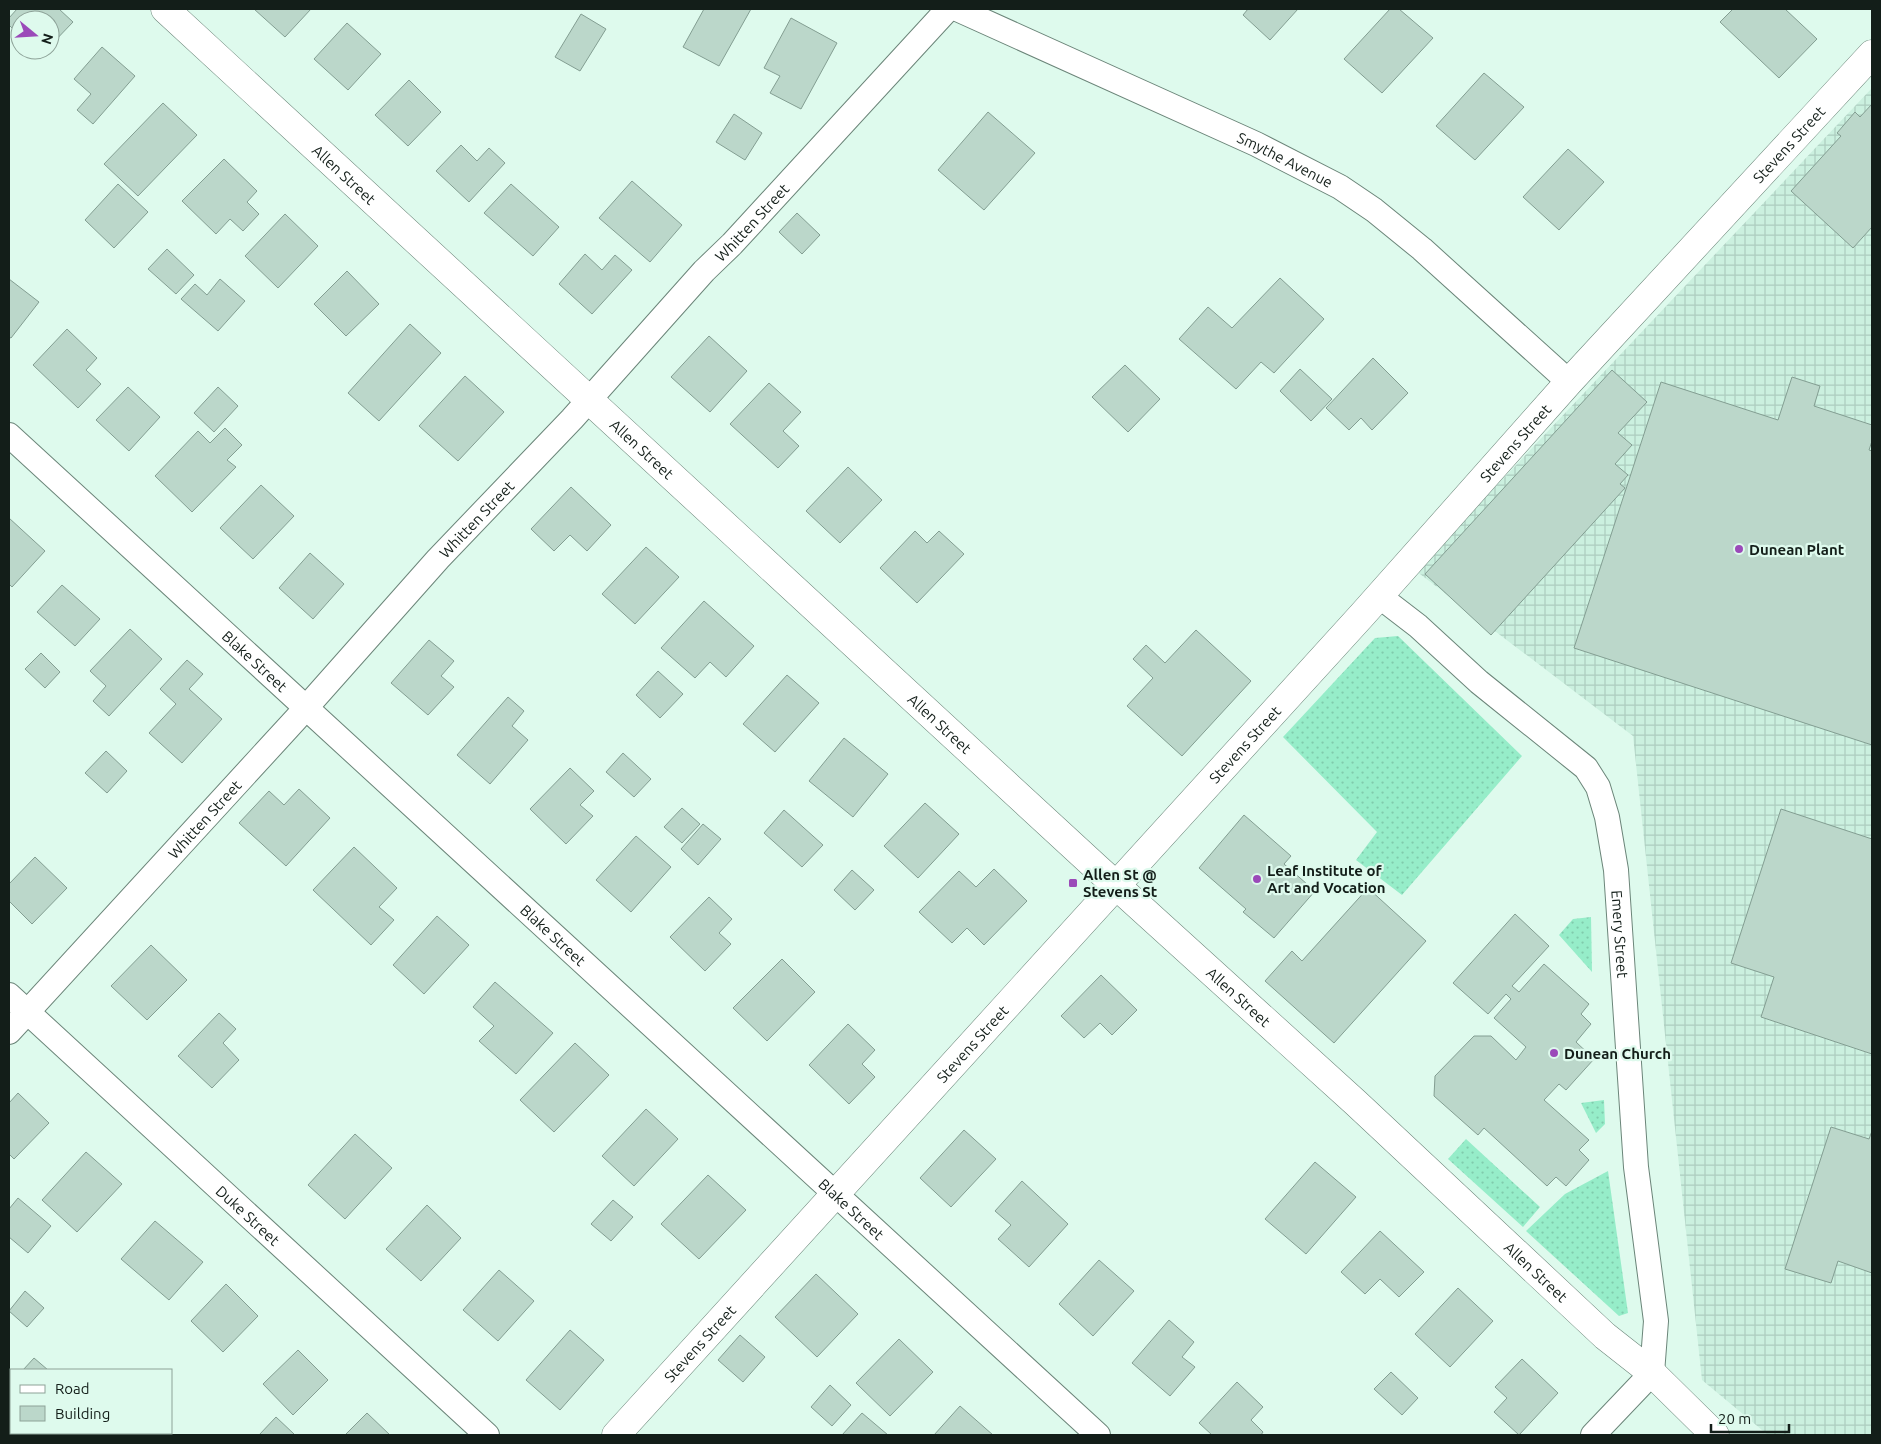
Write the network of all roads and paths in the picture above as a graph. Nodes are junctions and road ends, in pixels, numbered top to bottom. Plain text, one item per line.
1 (165, 9) edge
2 (948, 9) edge
3 (957, 9) edge
4 (1872, 54) edge
5 (1569, 382) junction
6 (589, 400) junction
7 (9, 435) edge
8 (1379, 596) junction
9 (306, 708) junction
10 (1117, 886) junction
11 (9, 995) edge
12 (27, 1012) junction
13 (9, 1032) edge
14 (836, 1194) junction
15 (1652, 1373) junction
16 (487, 1435) edge
17 (616, 1435) edge
18 (1098, 1435) edge
19 (1593, 1435) edge
20 (1715, 1435) edge

1 - 6 street, Allen Street
2 - 6 street, Whitten Street
3 - 5 street, Smythe Avenue
4 - 5 street, Stevens Street
5 - 8 street, Stevens Street
6 - 9 street, Whitten Street
6 - 10 street, Allen Street
7 - 9 street, Blake Street
8 - 10 street, Stevens Street
8 - 15 street, Emery Street
9 - 12 street, Whitten Street
9 - 14 street, Blake Street
10 - 14 street, Stevens Street
10 - 15 street, Allen Street
11 - 12 street, Duke Street
12 - 13 street, Whitten Street
12 - 16 street, Duke Street
14 - 17 street, Stevens Street
14 - 18 street, Blake Street
15 - 19 street
15 - 20 street, Allen Street

